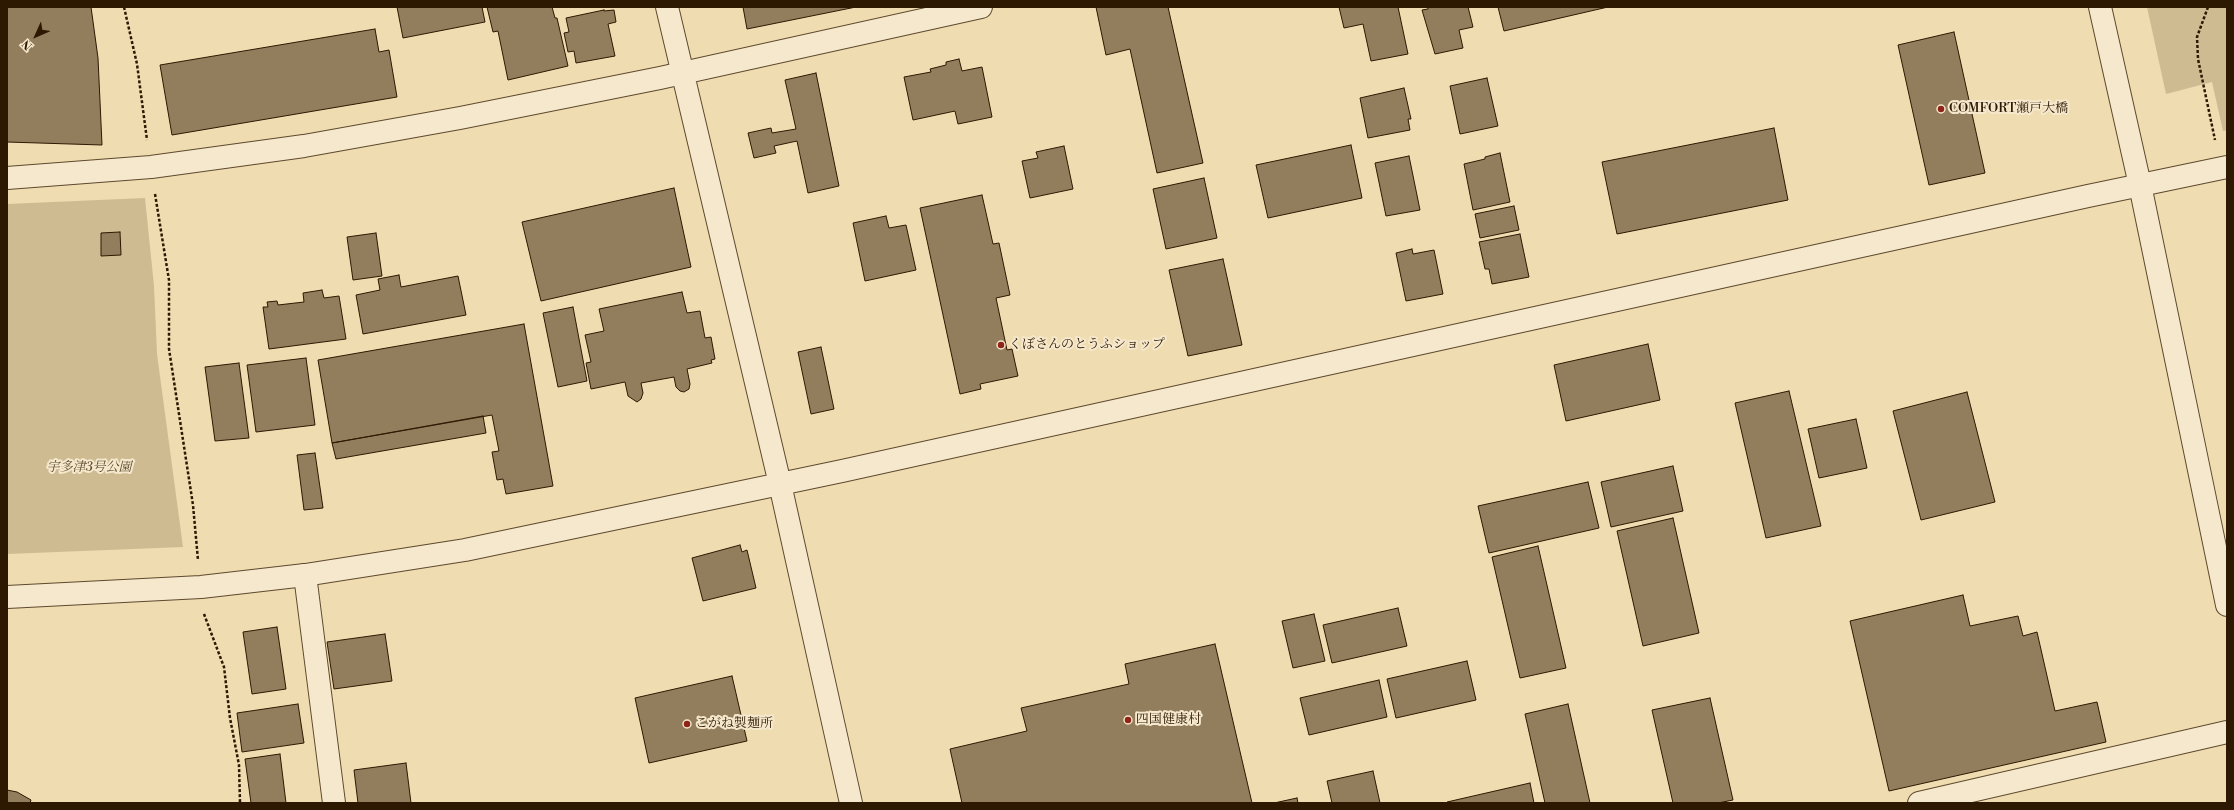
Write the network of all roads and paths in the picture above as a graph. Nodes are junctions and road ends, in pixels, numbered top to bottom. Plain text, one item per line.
1 (124, 7) edge
2 (666, 7) edge
3 (981, 7) edge
4 (2100, 7) edge
5 (2208, 7) edge
6 (682, 72) junction
7 (2215, 141) dead end
8 (151, 167) junction
9 (2227, 167) edge
10 (7, 178) edge
11 (2140, 185) junction
12 (780, 484) junction
13 (305, 575) junction
14 (201, 587) junction
15 (7, 597) edge
16 (2227, 605) edge
17 (2227, 732) edge
18 (240, 803) edge
19 (334, 803) edge
20 (851, 803) edge
21 (1918, 803) edge

1 - 8 path
2 - 6 street
3 - 6 street
4 - 11 street
5 - 7 path
6 - 8 street
6 - 12 street
8 - 10 street
8 - 14 path
9 - 11 street
11 - 12 street
11 - 16 street
12 - 13 street
12 - 20 street
13 - 14 street
13 - 19 street
14 - 15 street
14 - 18 path
17 - 21 street

